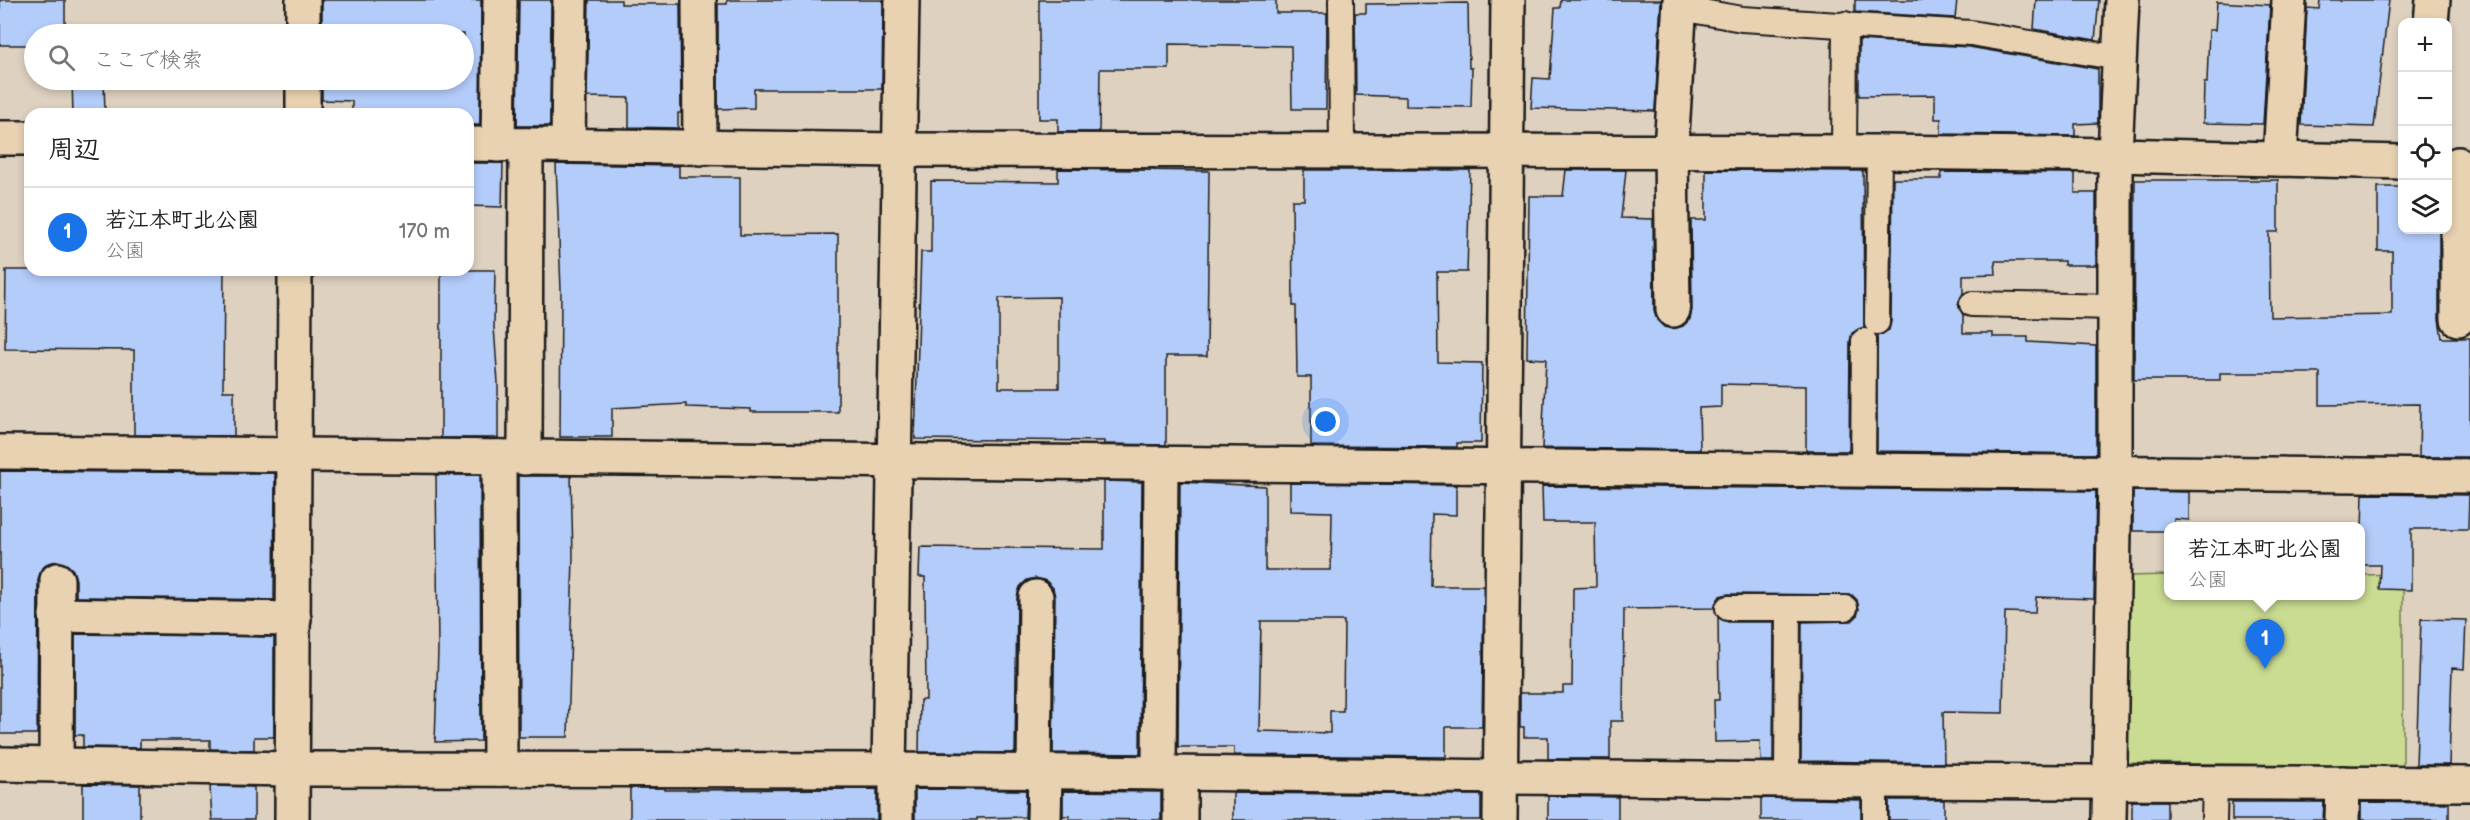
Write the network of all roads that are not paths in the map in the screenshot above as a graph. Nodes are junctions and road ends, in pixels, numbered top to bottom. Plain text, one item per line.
1 (303, 0) edge
2 (500, 0) edge
3 (570, 0) edge
4 (699, 0) edge
5 (902, 0) edge
6 (1341, 0) edge
7 (1508, 0) edge
8 (2122, 0) edge
9 (2289, 0) edge
10 (2433, 0) edge
11 (1680, 4) edge
12 (2431, 18) edge
13 (303, 24) edge
14 (1845, 24) junction
15 (2119, 58) junction
16 (303, 90) edge
17 (303, 108) edge
18 (0, 138) edge
19 (24, 138) edge
20 (497, 145) edge
21 (568, 145) junction
22 (700, 148) junction
23 (900, 150) junction
24 (1671, 150) junction
25 (1342, 152) junction
26 (1844, 152) junction
27 (1880, 152) junction
28 (1507, 153) junction
29 (2115, 155) junction
30 (2280, 159) junction
31 (2398, 162) edge
32 (2458, 164) edge
33 (296, 276) edge
34 (1972, 304) dead end
35 (2115, 307) junction
36 (1673, 310) dead end
37 (2458, 319) dead end
38 (0, 452) edge
39 (294, 456) junction
40 (512, 458) junction
41 (895, 461) junction
42 (1161, 464) junction
43 (1504, 467) junction
44 (1863, 470) junction
45 (2115, 472) junction
46 (2470, 476) edge
47 (57, 579) dead end
48 (1036, 597) dead end
49 (1728, 608) dead end
50 (1788, 608) junction
51 (1845, 608) dead end
52 (56, 615) junction
53 (294, 619) junction
54 (0, 764) edge
55 (56, 765) junction
56 (293, 769) junction
57 (500, 769) junction
58 (893, 770) junction
59 (1040, 772) junction
60 (1170, 773) junction
61 (1501, 776) junction
62 (1786, 779) junction
63 (1875, 781) junction
64 (2109, 783) junction
65 (2215, 783) junction
66 (2343, 783) junction
67 (2470, 784) edge
68 (292, 820) edge
69 (896, 820) edge
70 (1044, 820) edge
71 (1180, 820) edge
72 (1500, 820) edge
73 (1875, 820) edge
74 (2109, 820) edge
75 (2214, 820) edge
76 (2343, 820) edge

1 - 13 street
2 - 20 street
3 - 21 street
4 - 22 street
5 - 23 street
6 - 25 lane
7 - 28 street
8 - 15 street
9 - 30 street
10 - 12 street
11 - 14 lane
11 - 24 street
14 - 15 lane
14 - 26 lane
15 - 29 street
16 - 17 street
18 - 19 street
20 - 21 street
20 - 40 street
21 - 22 street
22 - 23 street
23 - 25 street
23 - 41 street
24 - 26 street
24 - 28 street
24 - 36 street
25 - 28 street
26 - 27 street
27 - 29 street
27 - 44 lane
28 - 43 street
29 - 30 street
29 - 35 street
30 - 31 street
32 - 37 street
33 - 39 street
34 - 35 lane
35 - 45 street
38 - 39 street
39 - 40 street
39 - 53 street
40 - 41 street
40 - 57 street
41 - 42 street
41 - 58 street
42 - 43 street
42 - 60 street
43 - 44 street
43 - 61 street
44 - 45 street
45 - 46 street
45 - 64 street
47 - 52 street
48 - 59 street
49 - 50 lane
50 - 51 lane
50 - 62 lane
52 - 53 street
52 - 55 street
53 - 56 street
54 - 55 street
55 - 56 street
56 - 57 street
56 - 68 street
57 - 58 street
58 - 59 street
58 - 69 street
59 - 60 street
59 - 70 street
60 - 61 street
60 - 71 street
61 - 62 street
61 - 72 street
62 - 63 street
63 - 64 street
63 - 73 lane
64 - 65 street
64 - 74 street
65 - 66 street
65 - 75 lane
66 - 67 street
66 - 76 street

